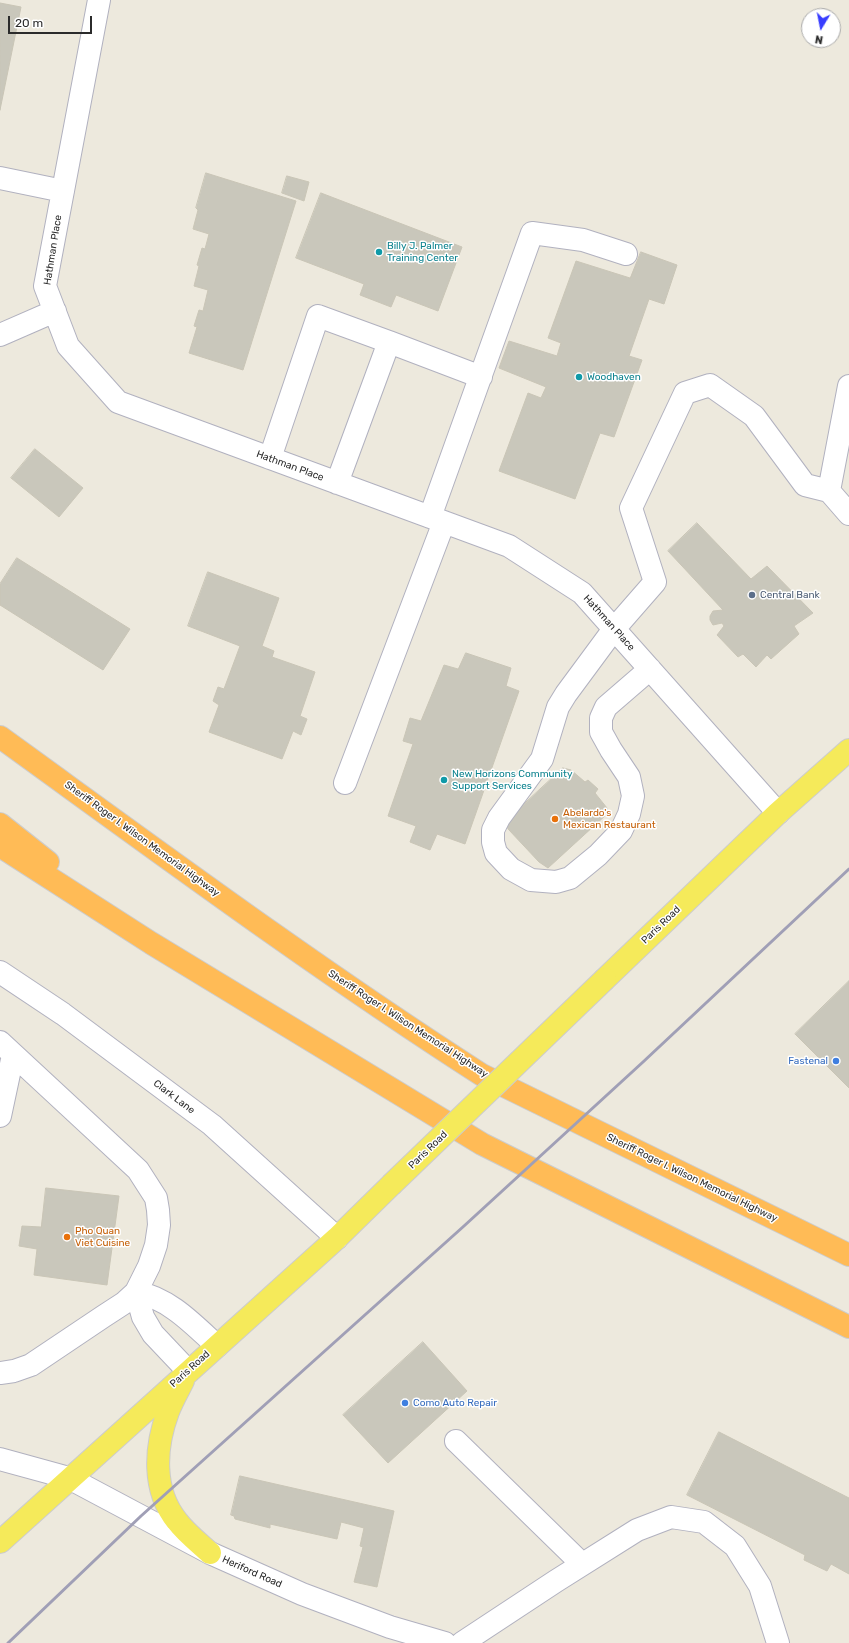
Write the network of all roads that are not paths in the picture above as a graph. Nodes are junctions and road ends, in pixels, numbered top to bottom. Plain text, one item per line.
1 (99, 0) edge
2 (0, 178) edge
3 (63, 191) junction
4 (626, 254) dead end
5 (55, 311) junction
6 (0, 334) edge
7 (389, 342) junction
8 (481, 377) junction
9 (849, 386) edge
10 (270, 458) junction
11 (337, 483) junction
12 (829, 491) junction
13 (849, 514) edge
14 (437, 520) junction
15 (614, 629) junction
16 (650, 669) junction
17 (0, 737) edge
18 (849, 750) edge
19 (344, 783) dead end
20 (778, 813) junction
21 (0, 824) edge
22 (0, 846) edge
23 (151, 943) junction
24 (0, 972) edge
25 (7, 1048) edge
26 (0, 1116) edge
27 (336, 1238) junction
28 (849, 1255) edge
29 (136, 1292) junction
30 (849, 1327) edge
31 (217, 1346) junction
32 (188, 1371) junction
33 (0, 1373) edge
34 (456, 1441) dead end
35 (0, 1459) edge
36 (69, 1478) junction
37 (0, 1542) edge
38 (210, 1553) junction
39 (582, 1564) junction
40 (445, 1643) edge
41 (462, 1643) edge
42 (778, 1643) edge

1 - 3 street, Hathman Place
2 - 3 street
3 - 5 street, Hathman Place
4 - 8 street
5 - 6 street
5 - 10 street, Hathman Place
7 - 8 street
7 - 10 street
7 - 11 street
8 - 14 street
9 - 12 street
10 - 11 street, Hathman Place
11 - 14 street, Hathman Place
12 - 13 street
12 - 15 street
14 - 15 street, Hathman Place
14 - 19 street
15 - 16 street, Hathman Place
15 - 16 street
16 - 20 street, Hathman Place
17 - 28 highway, Sheriff Roger I. Wilson Memorial Highway
18 - 20 main road, Paris Road
20 - 27 main road, Paris Road, bridge
21 - 23 highway
22 - 23 highway
23 - 30 highway
24 - 27 street, Clark Lane
25 - 26 street
25 - 29 street
27 - 31 main road, Paris Road
29 - 31 street
29 - 32 street
29 - 33 street
31 - 32 main road, Paris Road
32 - 36 main road, Paris Road
32 - 38 main road
34 - 39 street
35 - 36 street, Heriford Road
36 - 37 main road, Paris Road
36 - 38 street, Heriford Road
38 - 40 street, Heriford Road
39 - 41 street
39 - 42 street

